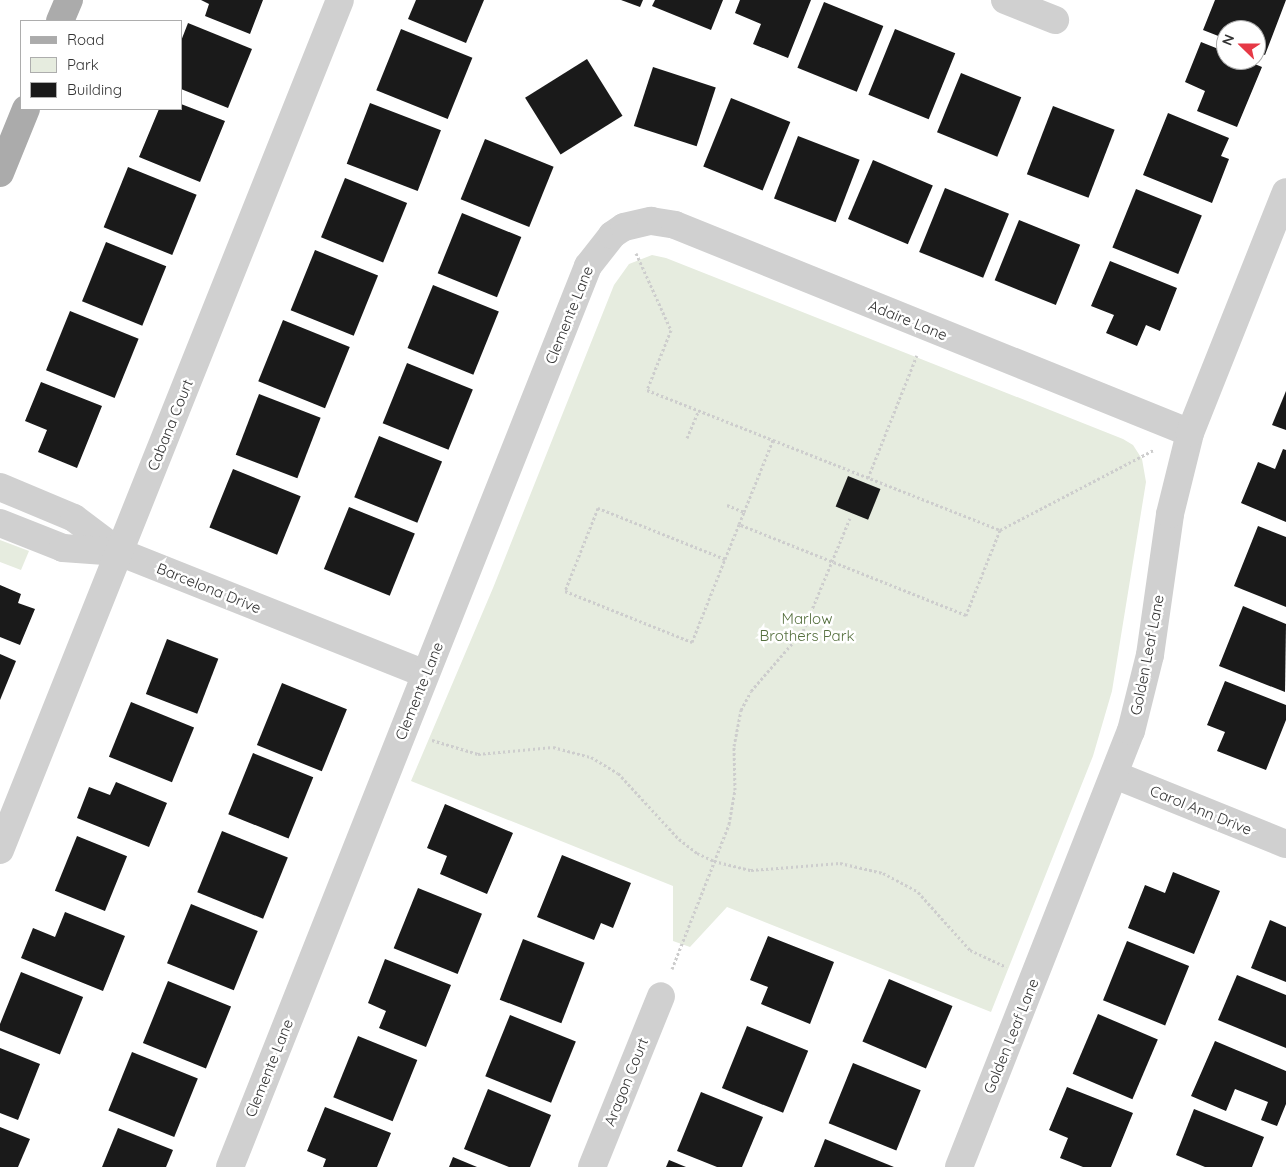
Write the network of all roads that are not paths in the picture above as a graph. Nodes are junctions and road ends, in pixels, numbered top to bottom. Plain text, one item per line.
1 (69, 0) edge
2 (340, 0) edge
3 (1005, 0) edge
4 (60, 20) edge
5 (1055, 20) dead end
6 (26, 110) edge
7 (0, 173) edge
8 (1286, 192) edge
9 (624, 227) joint
10 (1190, 433) junction
11 (0, 488) edge
12 (0, 523) edge
13 (119, 552) junction
14 (425, 674) junction
15 (1115, 775) junction
16 (1286, 844) edge
17 (0, 850) edge
18 (661, 996) road end
19 (230, 1167) edge
20 (592, 1167) edge
21 (959, 1167) edge

1 - 4 main road
2 - 13 street, Cabana Court
3 - 5 street
6 - 7 main road
8 - 10 street, Golden Leaf Lane
9 - 10 street, Adaire Lane
9 - 14 street, Clemente Lane
10 - 15 street, Golden Leaf Lane
11 - 13 street, Barcelona Drive
12 - 13 street
13 - 14 street, Barcelona Drive
13 - 17 street, Cabana Court
14 - 19 street, Clemente Lane
15 - 16 street, Carol Ann Drive
15 - 21 street, Golden Leaf Lane
18 - 20 street, Aragon Court

